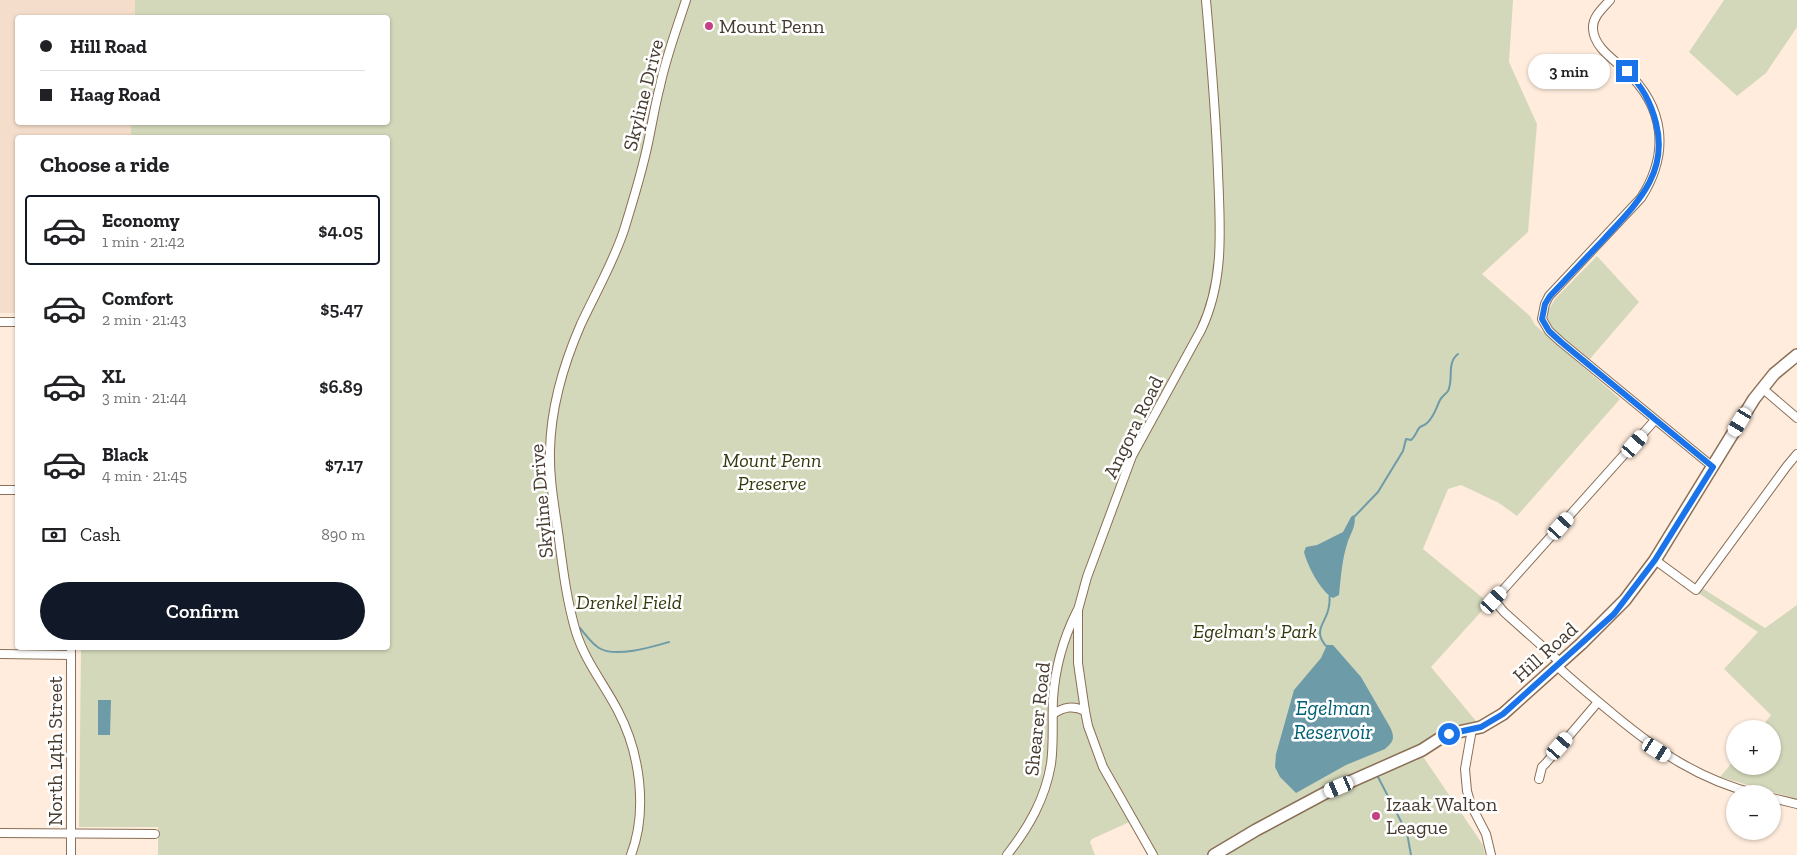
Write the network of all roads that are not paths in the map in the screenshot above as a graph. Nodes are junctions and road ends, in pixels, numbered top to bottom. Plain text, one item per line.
1 (686, 0) edge
2 (1206, 0) edge
3 (1610, 0) edge
4 (0, 322) edge
5 (15, 322) edge
6 (1797, 355) edge
7 (1762, 388) junction
8 (1797, 418) edge
9 (1655, 420) junction
10 (1797, 454) edge
11 (1713, 467) junction
12 (0, 490) edge
13 (15, 490) edge
14 (1655, 560) junction
15 (1078, 610) junction
16 (71, 651) edge
17 (0, 654) edge
18 (1559, 664) junction
19 (1598, 702) junction
20 (1084, 711) junction
21 (1053, 714) junction
22 (1472, 730) junction
23 (1539, 779) dead end
24 (1727, 785) edge
25 (1781, 800) edge
26 (1797, 804) edge
27 (0, 833) edge
28 (70, 834) junction
29 (155, 834) dead end
30 (71, 855) edge
31 (631, 855) edge
32 (1007, 855) edge
33 (1153, 855) edge
34 (1214, 855) edge
35 (1491, 855) edge

1 - 31 street, Skyline Drive
2 - 15 street, Angora Road
3 - 9 street
4 - 5 street
6 - 7 street, Hill Road
7 - 8 street
7 - 11 street, Hill Road
9 - 11 street
9 - 18 street
10 - 14 street
11 - 14 street, Hill Road
12 - 13 street
14 - 18 street, Hill Road
15 - 20 street, Angora Road
15 - 21 street, Shearer Road
16 - 17 street
16 - 28 street, North 14th Street
18 - 19 street
18 - 22 street, Hill Road
19 - 23 street
19 - 24 street
20 - 21 street
20 - 33 street, Angora Road
21 - 32 street, Shearer Road
22 - 34 street, Hill Road
22 - 35 street
25 - 26 street
27 - 28 street
28 - 29 street
28 - 30 street, North 14th Street

